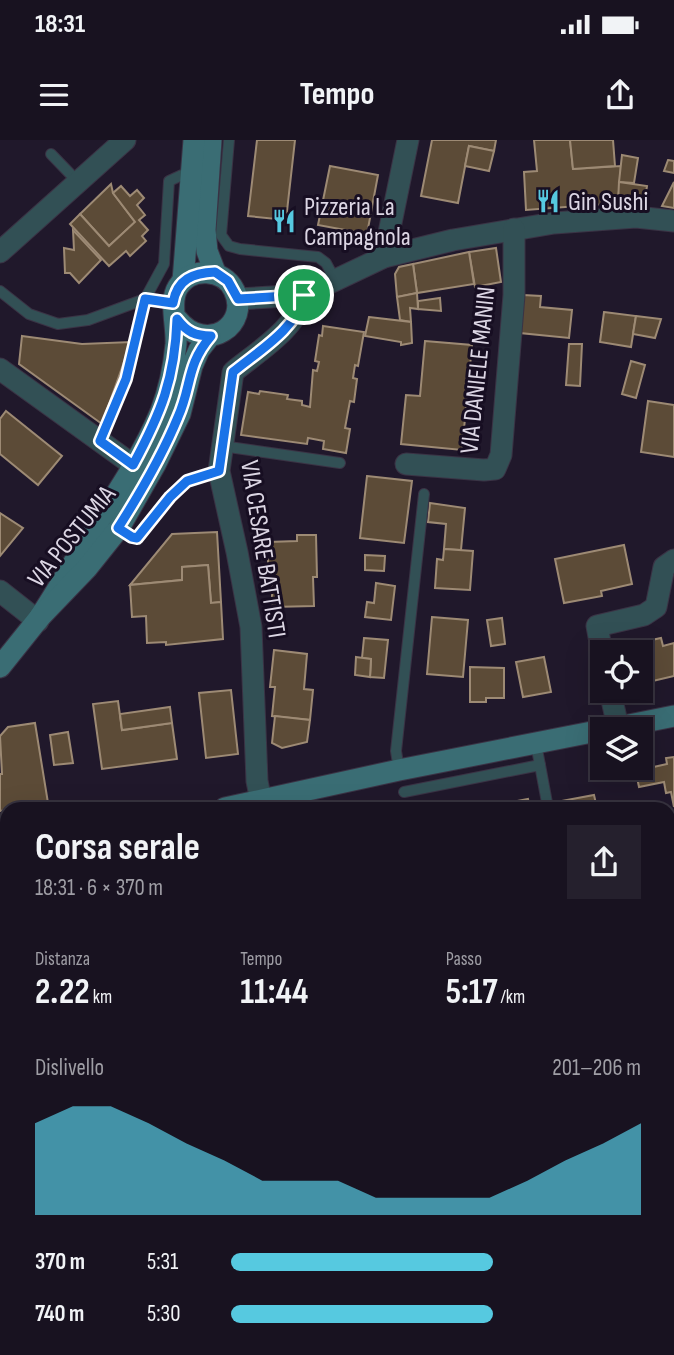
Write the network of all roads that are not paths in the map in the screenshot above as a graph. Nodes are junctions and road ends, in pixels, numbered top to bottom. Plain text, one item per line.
1 (125, 140) edge
2 (194, 140) edge
3 (211, 140) edge
4 (229, 140) edge
5 (408, 140) edge
6 (51, 154) dead end
7 (190, 176) junction
8 (78, 182) junction
9 (674, 221) edge
10 (514, 229) junction
11 (0, 252) edge
12 (384, 257) junction
13 (215, 272) junction
14 (335, 280) junction
15 (183, 281) junction
16 (0, 291) edge
17 (304, 295) junction
18 (145, 299) junction
19 (238, 299) junction
20 (175, 311) junction
21 (211, 336) junction
22 (0, 369) edge
23 (100, 441) junction
24 (222, 446) junction
25 (340, 463) dead end
26 (406, 464) dead end
27 (133, 465) junction
28 (219, 471) junction
29 (424, 494) dead end
30 (118, 528) junction
31 (674, 560) edge
32 (0, 591) edge
33 (39, 619) junction
34 (600, 640) edge
35 (0, 667) edge
36 (674, 716) edge
37 (653, 720) edge
38 (590, 733) edge
39 (536, 744) junction
40 (540, 765) junction
41 (399, 770) junction
42 (404, 792) dead end
43 (261, 801) junction
44 (256, 802) edge
45 (547, 802) edge

1 - 8 street
2 - 7 main road, VIA POSTUMIA
3 - 13 main road
4 - 14 lane
5 - 12 street
6 - 8 lane
7 - 15 main road, VIA POSTUMIA
7 - 18 lane
8 - 11 street
9 - 10 street
10 - 12 street
10 - 26 street, VIA DANIELE MANIN
12 - 14 street
13 - 15 main road
13 - 19 main road
14 - 17 street
15 - 20 main road, VIA POSTUMIA
16 - 18 lane
17 - 19 street
17 - 24 street, VIA CESARE BATTISTI
18 - 20 lane
18 - 23 lane
19 - 21 main road, VIA POSTUMIA
20 - 21 main road
20 - 27 main road, VIA POSTUMIA
21 - 30 main road, VIA POSTUMIA
22 - 23 street
23 - 27 street
24 - 25 lane
24 - 28 street, VIA CESARE BATTISTI
27 - 33 main road, VIA POSTUMIA
28 - 30 lane
28 - 43 street, VIA CESARE BATTISTI
29 - 41 lane
30 - 33 main road, VIA POSTUMIA
31 - 34 street
32 - 33 street
33 - 35 main road, VIA POSTUMIA
36 - 37 main road
38 - 39 main road
39 - 40 lane
39 - 41 main road
40 - 42 lane
40 - 45 lane
41 - 43 main road
43 - 44 main road

